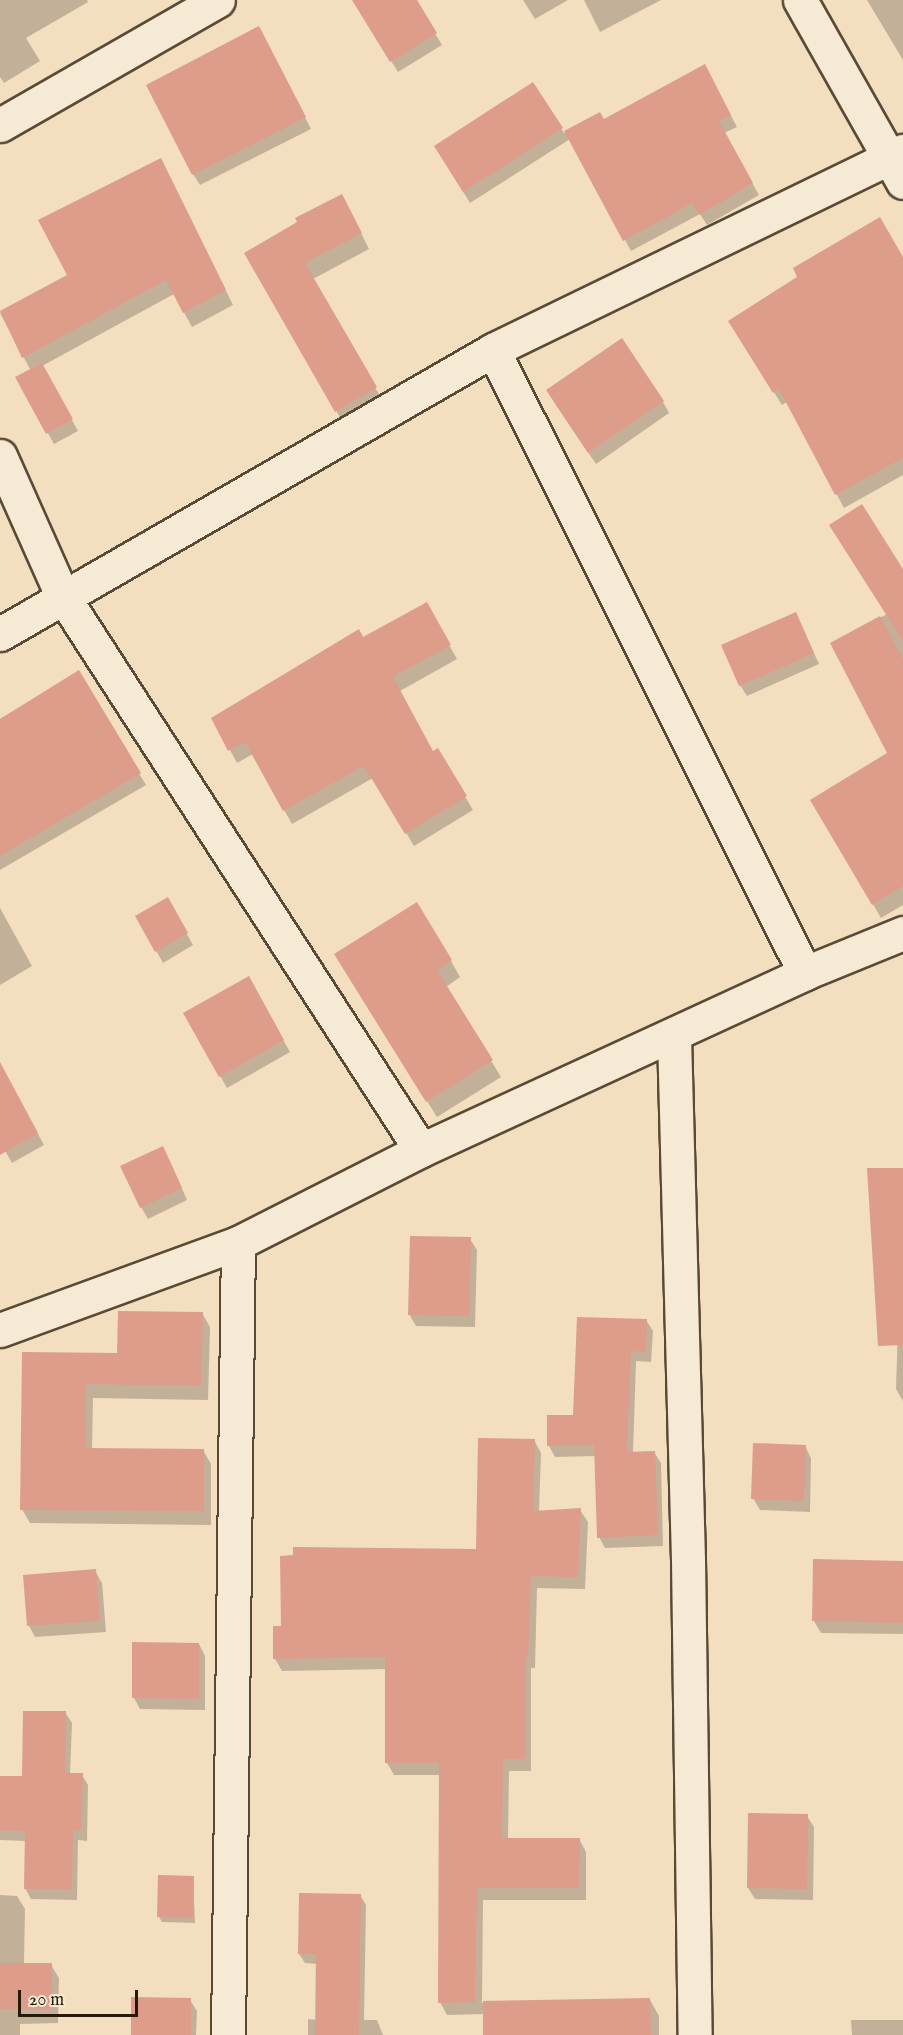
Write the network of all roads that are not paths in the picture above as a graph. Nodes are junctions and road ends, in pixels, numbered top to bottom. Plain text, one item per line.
1 (218, 0) edge
2 (801, 0) edge
3 (0, 125) edge
4 (898, 163) edge
5 (493, 350) junction
6 (0, 456) edge
7 (62, 595) junction
8 (0, 634) edge
9 (903, 933) edge
10 (806, 973) junction
11 (674, 1036) junction
12 (421, 1150) junction
13 (238, 1243) junction
14 (0, 1330) edge
15 (228, 2035) edge
16 (695, 2035) edge

1 - 3 street
2 - 4 street
4 - 5 street
5 - 7 street
5 - 10 street
6 - 7 street
7 - 8 street
7 - 12 street
9 - 10 street
10 - 11 street
11 - 12 street
11 - 16 street
12 - 13 street
13 - 14 street
13 - 15 street

